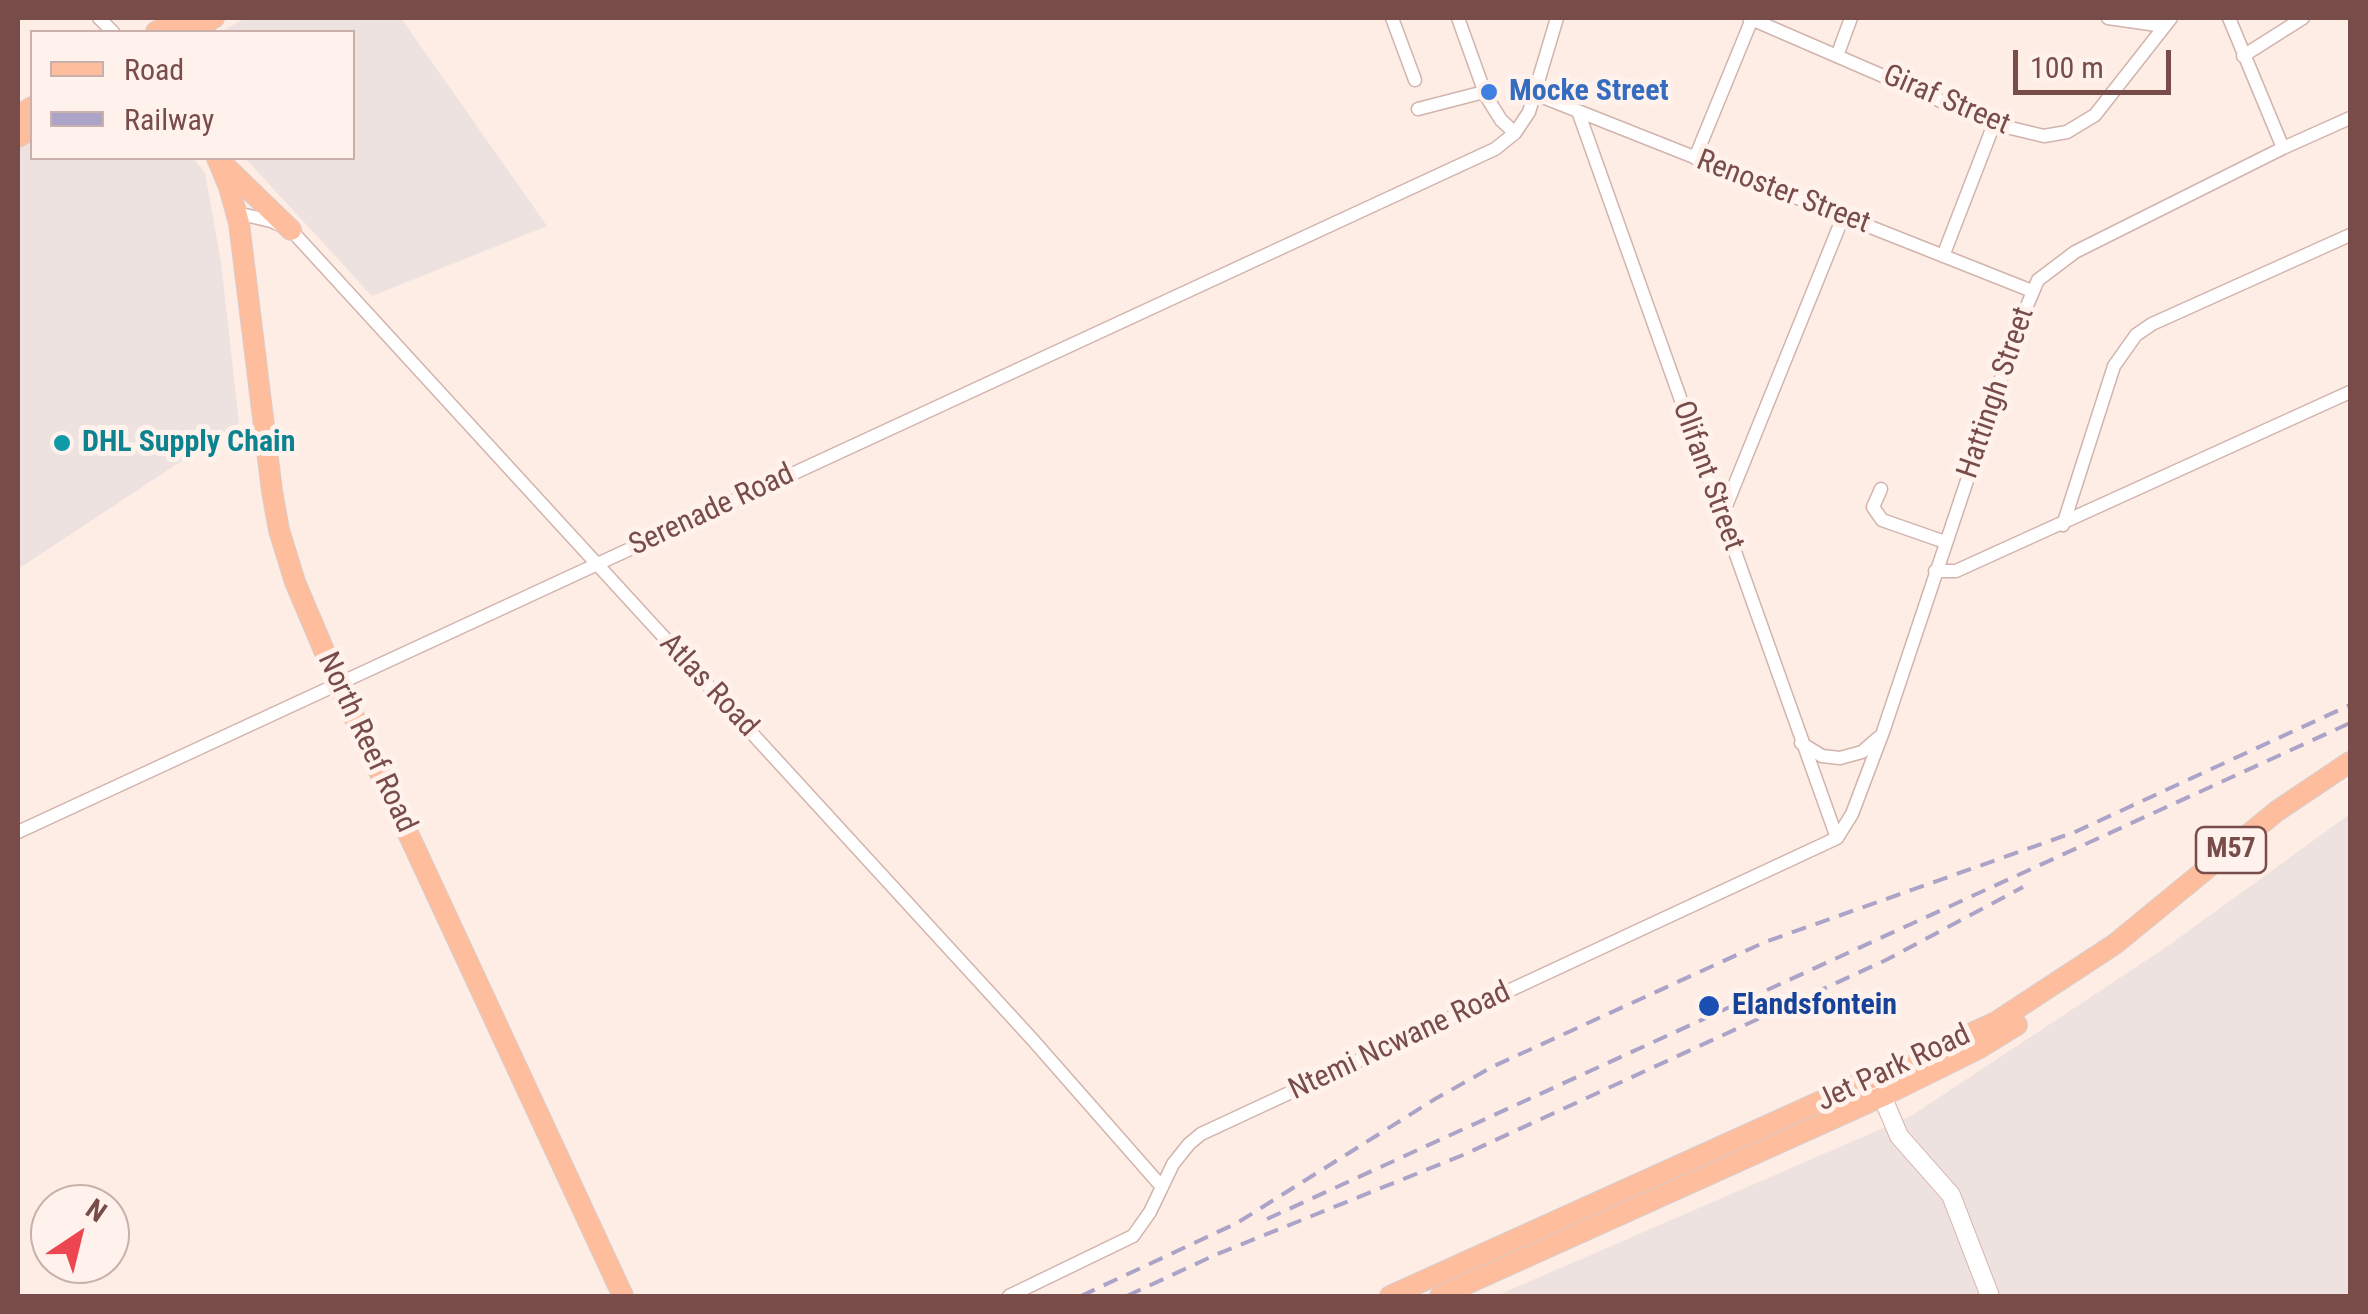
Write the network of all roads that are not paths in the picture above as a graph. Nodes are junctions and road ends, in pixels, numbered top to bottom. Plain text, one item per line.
1 (1392, 18) edge
2 (1458, 18) edge
3 (1556, 18) edge
4 (1750, 18) edge
5 (1852, 18) edge
6 (2108, 18) edge
7 (2229, 18) edge
8 (2303, 18) edge
9 (2167, 22) edge
10 (1836, 56) junction
11 (2243, 56) junction
12 (1416, 80) dead end
13 (1484, 92) junction
14 (1535, 94) junction
15 (1418, 109) dead end
16 (1579, 114) junction
17 (2350, 118) edge
18 (1994, 124) junction
19 (1515, 134) junction
20 (2283, 148) junction
21 (1695, 158) junction
22 (218, 160) edge
23 (219, 160) edge
24 (237, 212) junction
25 (1843, 217) junction
26 (291, 230) junction
27 (2350, 234) edge
28 (1943, 256) junction
29 (2032, 290) junction
30 (2350, 392) edge
31 (1881, 488) dead end
32 (1722, 516) junction
33 (2063, 524) junction
34 (1946, 542) junction
35 (596, 564) junction
36 (1936, 571) junction
37 (339, 684) junction
38 (1883, 732) junction
39 (1801, 743) junction
40 (2350, 762) edge
41 (2350, 770) edge
42 (18, 832) edge
43 (1837, 838) junction
44 (1879, 1087) junction
45 (1162, 1186) junction
46 (623, 1296) edge
47 (1009, 1296) edge
48 (1390, 1296) edge
49 (1440, 1296) edge
50 (1990, 1296) edge

1 - 12 street
2 - 13 street
3 - 14 street
4 - 10 street, Giraf Street
4 - 21 street
5 - 10 street
6 - 9 street
7 - 11 street
8 - 11 street
9 - 18 street, Giraf Street
10 - 18 street, Giraf Street
11 - 20 street
13 - 15 street
13 - 19 street
14 - 16 street, Renoster Street
14 - 19 street
16 - 21 street, Renoster Street
16 - 32 street, Olifant Street
17 - 20 street, Hattingh Street
18 - 28 street
19 - 35 street, Serenade Road
20 - 29 street, Hattingh Street
21 - 25 street, Renoster Street
22 - 24 main road, North Reef Road
23 - 26 main road
24 - 26 street, Atlas Road
24 - 37 main road, North Reef Road
25 - 28 street, Renoster Street
25 - 32 street
26 - 35 street, Atlas Road
27 - 33 street
28 - 29 street, Renoster Street
29 - 34 street, Hattingh Street
30 - 33 street
31 - 34 street
32 - 39 street, Olifant Street
33 - 36 street
34 - 36 street, Hattingh Street
35 - 37 street, Serenade Road
35 - 45 street, Atlas Road
36 - 38 street, Hattingh Street
37 - 42 street, Serenade Road
37 - 46 main road, North Reef Road
38 - 39 street
38 - 43 street, Hattingh Street
39 - 43 street, Olifant Street
40 - 44 main road, Jet Park Road / M57
41 - 44 main road, Jet Park Road / M57
43 - 45 street, Ntemi Ncwane Road
44 - 48 main road, Jet Park Road / M57
44 - 49 main road, Jet Park Road / M57
44 - 50 street
45 - 47 street, Ntemi Ncwane Road

